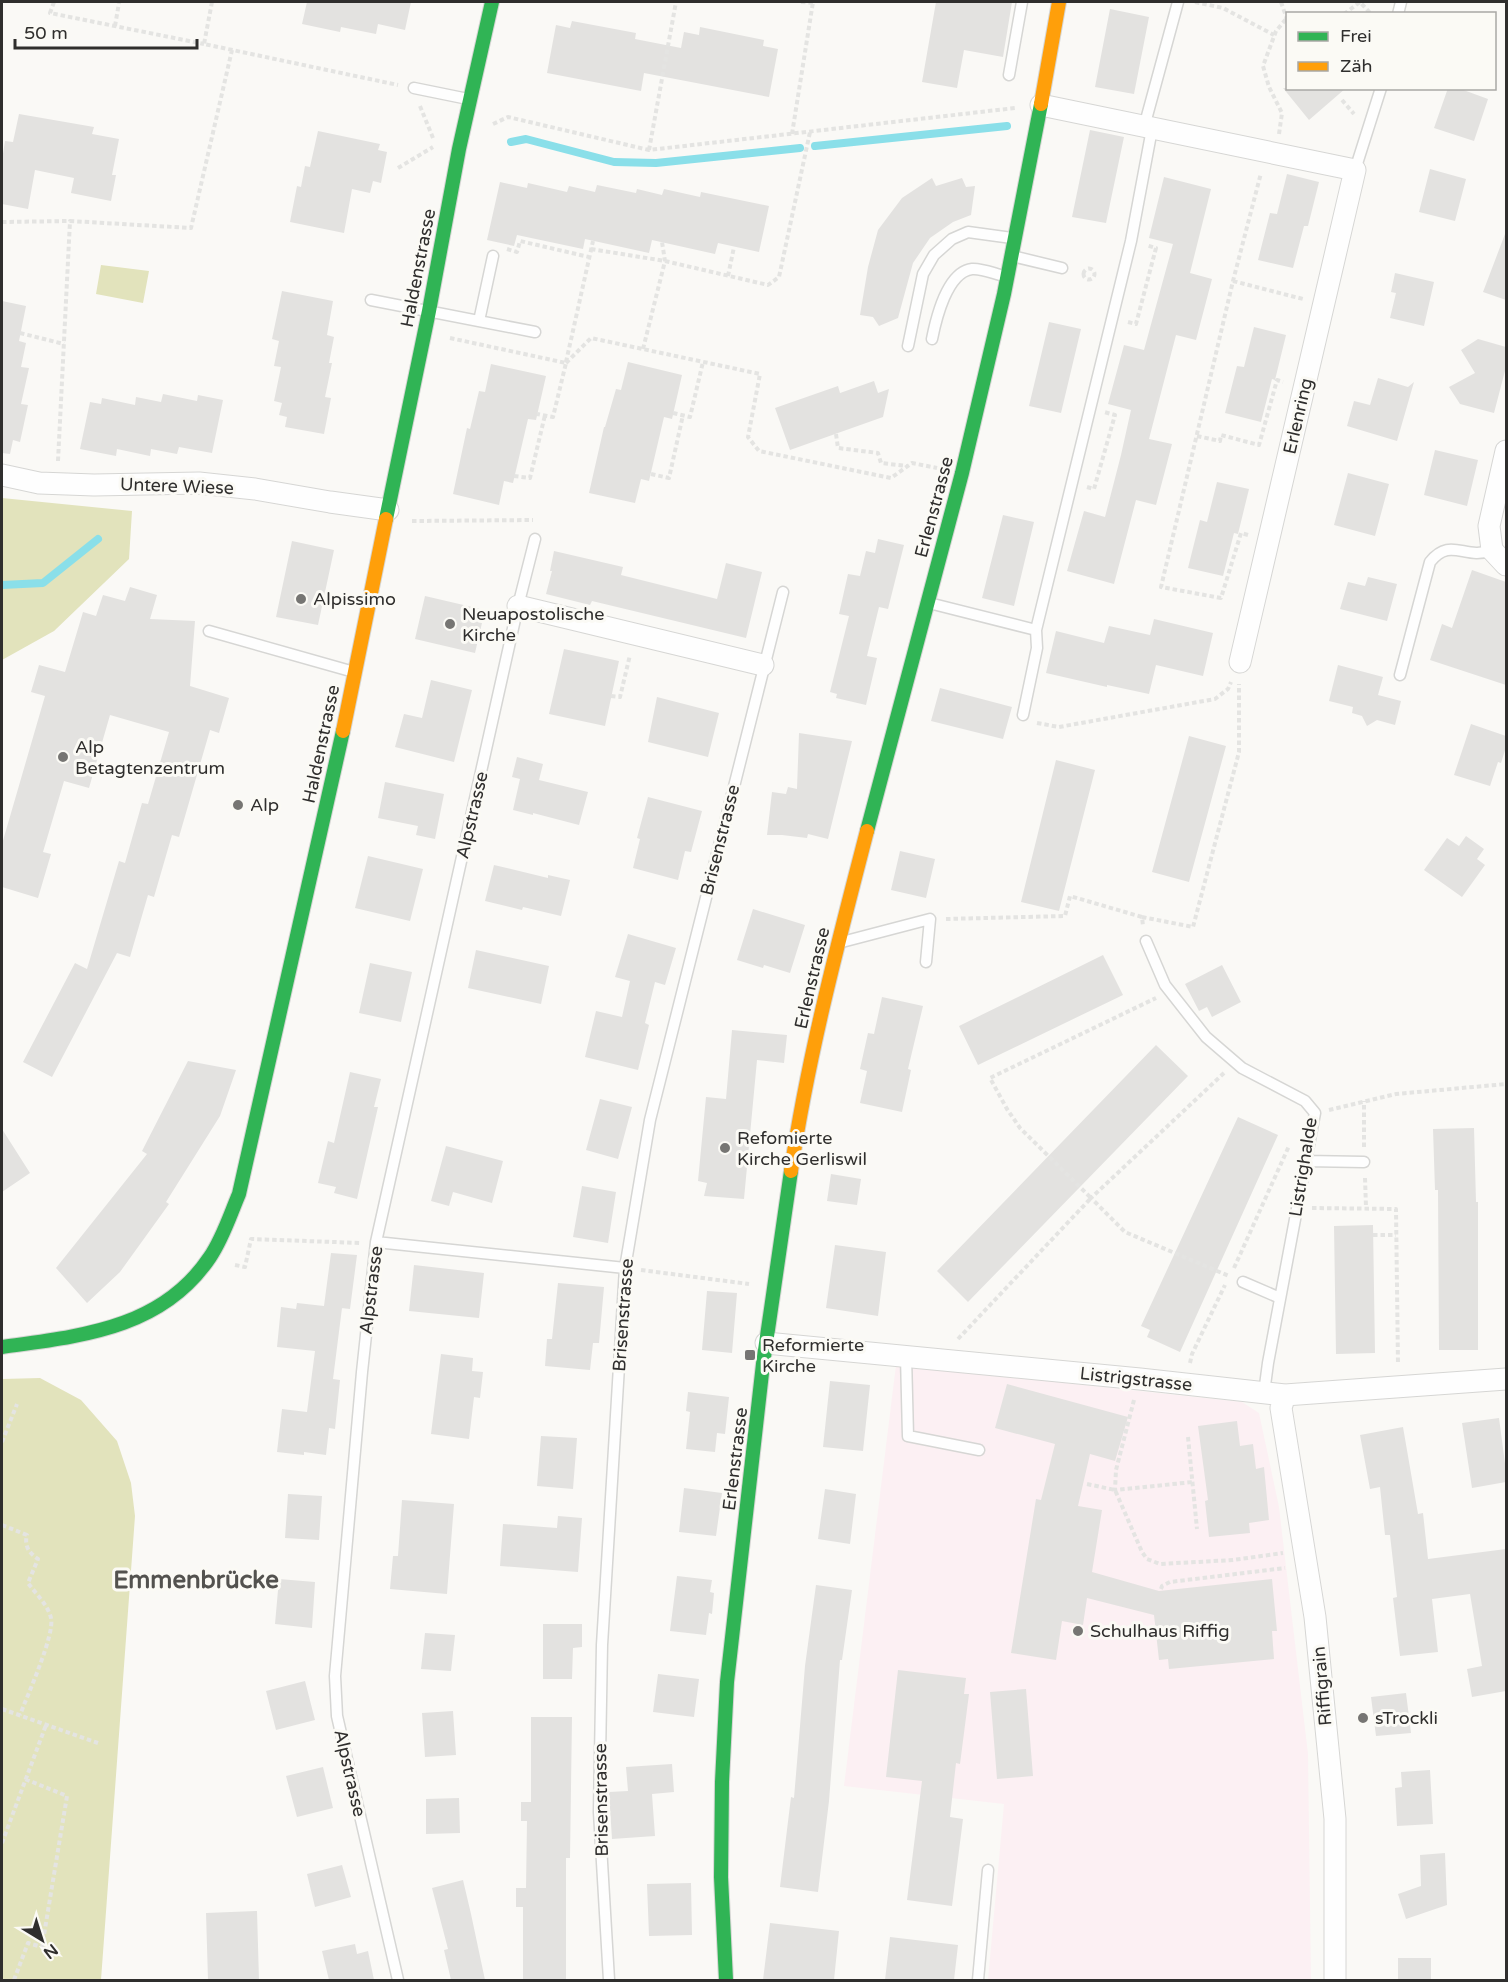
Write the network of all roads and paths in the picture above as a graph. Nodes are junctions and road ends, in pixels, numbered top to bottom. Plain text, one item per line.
1 (54, 2) edge
2 (212, 2) edge
3 (492, 2) edge
4 (676, 2) edge
5 (801, 2) edge
6 (813, 2) edge
7 (1022, 2) edge
8 (1059, 2) edge
9 (1178, 2) edge
10 (1191, 2) edge
11 (1281, 2) edge
12 (119, 3) edge
13 (1347, 12) edge
14 (1369, 12) edge
15 (1286, 17) edge
16 (1286, 21) edge
17 (115, 26) junction
18 (1274, 35) junction
19 (204, 44) junction
20 (232, 50) junction
21 (1009, 75) dead end
22 (414, 88) junction
23 (1380, 90) edge
24 (471, 100) junction
25 (1041, 105) junction
26 (490, 125) dead end
27 (1148, 128) junction
28 (810, 132) junction
29 (792, 134) junction
30 (650, 150) junction
31 (1270, 153) junction
32 (398, 168) dead end
33 (1356, 170) junction
34 (70, 221) junction
35 (2, 222) edge
36 (526, 237) dead end
37 (1015, 238) junction
38 (593, 241) dead end
39 (1131, 241) junction
40 (525, 242) junction
41 (662, 242) dead end
42 (734, 247) dead end
43 (591, 249) junction
44 (495, 252) joint
45 (1011, 256) junction
46 (589, 257) junction
47 (665, 261) junction
48 (1062, 268) dead end
49 (728, 276) junction
50 (1008, 277) junction
51 (1233, 281) junction
52 (371, 300) dead end
53 (1324, 304) junction
54 (429, 311) junction
55 (1112, 318) junction
56 (480, 321) junction
57 (536, 332) dead end
58 (20, 333) dead end
59 (440, 336) dead end
60 (932, 339) dead end
61 (64, 344) junction
62 (908, 346) dead end
63 (643, 349) junction
64 (703, 362) junction
65 (566, 363) junction
66 (1304, 388) junction
67 (673, 413) dead end
68 (537, 414) dead end
69 (545, 415) junction
70 (683, 415) junction
71 (836, 434) dead end
72 (1197, 435) junction
73 (1506, 450) edge
74 (908, 466) junction
75 (946, 470) dead end
76 (651, 474) dead end
77 (2, 475) edge
78 (514, 476) dead end
79 (57, 483) junction
80 (395, 515) junction
81 (541, 522) dead end
82 (535, 539) dead end
83 (1269, 540) junction
84 (1499, 558) edge
85 (783, 592) dead end
86 (927, 603) junction
87 (518, 606) junction
88 (1036, 630) junction
89 (209, 631) dead end
90 (635, 634) junction
91 (1240, 662) junction
92 (763, 664) junction
93 (354, 672) junction
94 (1400, 675) dead end
95 (611, 696) dead end
96 (1023, 715) joint
97 (1142, 917) junction
98 (930, 919) junction
99 (1146, 941) joint
100 (838, 943) junction
101 (926, 962) dead end
102 (1170, 991) junction
103 (1235, 1062) junction
104 (1506, 1084) edge
105 (1365, 1101) junction
106 (1315, 1113) junction
107 (1365, 1124) dead end
108 (1309, 1146) junction
109 (1306, 1161) junction
110 (1364, 1162) dead end
111 (1091, 1198) junction
112 (1297, 1208) junction
113 (1373, 1234) dead end
114 (1396, 1235) junction
115 (251, 1239) dead end
116 (376, 1242) junction
117 (625, 1268) junction
118 (1230, 1276) junction
119 (1243, 1282) dead end
120 (759, 1286) dead end
121 (1222, 1293) junction
122 (1229, 1296) dead end
123 (1280, 1298) junction
124 (968, 1328) dead end
125 (766, 1343) junction
126 (2, 1347) edge
127 (1192, 1354) dead end
128 (906, 1356) junction
129 (1140, 1379) junction
130 (1506, 1379) edge
131 (1398, 1386) junction
132 (1275, 1394) junction
133 (17, 1404) dead end
134 (1188, 1437) dead end
135 (2, 1442) edge
136 (979, 1450) dead end
137 (1193, 1482) junction
138 (1087, 1484) dead end
139 (1115, 1490) junction
140 (2, 1525) edge
141 (1197, 1529) dead end
142 (1290, 1552) dead end
143 (1292, 1568) dead end
144 (1161, 1589) dead end
145 (2, 1709) edge
146 (20, 1715) junction
147 (46, 1725) junction
148 (98, 1743) dead end
149 (26, 1779) junction
150 (2, 1842) edge
151 (988, 1870) dead end
152 (14, 1980) edge
153 (398, 1980) edge
154 (609, 1980) edge
155 (726, 1980) edge
156 (978, 1980) edge
157 (1335, 1980) edge

1 - 17 path
2 - 19 path
3 - 24 street, Haldenstrasse
4 - 30 path
5 - 6 path
6 - 29 path
7 - 21 lane
8 - 25 street, Erlenstrasse
9 - 27 lane
10 - 18 path
11 - 15 path
12 - 17 path
13 - 14 path
16 - 18 path
17 - 19 path
18 - 31 path
19 - 20 path
20 - 22 path
20 - 34 path
22 - 24 lane
22 - 32 path
23 - 33 lane, Erlenring
24 - 54 street, Haldenstrasse
25 - 27 street
25 - 28 path
25 - 37 street, Erlenstrasse
26 - 30 path
27 - 31 street
27 - 39 lane
28 - 29 path
28 - 49 path
29 - 30 path
31 - 33 street
31 - 51 path
33 - 53 street, Erlenring
34 - 35 path
34 - 61 path
36 - 40 path
37 - 45 street, Erlenstrasse
37 - 62 lane
38 - 43 path
39 - 55 lane
39 - 55 path
40 - 44 path
40 - 46 path
41 - 47 path
42 - 49 path
43 - 46 path
43 - 47 path
44 - 56 lane
45 - 48 lane
45 - 50 street, Erlenstrasse
46 - 65 path
47 - 49 path
47 - 63 path
50 - 60 lane
50 - 86 street, Erlenstrasse
51 - 53 path
51 - 72 path
52 - 54 lane
53 - 66 street, Erlenring
54 - 56 lane
54 - 80 street, Haldenstrasse
55 - 88 lane
56 - 57 lane
58 - 61 path
59 - 65 path
61 - 79 path
63 - 64 path
63 - 65 path
64 - 70 path
64 - 74 path
65 - 69 path
66 - 72 path
66 - 83 street, Erlenring
67 - 70 path
68 - 69 path
69 - 78 path
70 - 76 path
71 - 74 path
72 - 83 path
73 - 84 street
74 - 75 path
77 - 79 street, Untere Wiese
79 - 80 street, Untere Wiese
80 - 81 path
80 - 93 street, Haldenstrasse
82 - 87 lane, Alpstrasse
83 - 91 street, Erlenring
84 - 94 lane
85 - 92 lane, Brisenstrasse
86 - 88 lane
86 - 100 street, Erlenstrasse
87 - 90 street
87 - 116 lane, Alpstrasse
88 - 96 lane
89 - 93 lane
90 - 92 street
90 - 95 path
91 - 96 path
91 - 97 path
92 - 117 lane, Brisenstrasse
93 - 126 street, Haldenstrasse
97 - 98 path
97 - 99 path
98 - 100 lane
98 - 101 lane
99 - 102 lane, Listrighalde
100 - 125 street, Erlenstrasse
102 - 103 lane, Listrighalde
102 - 111 path
103 - 106 lane, Listrighalde
103 - 111 path
104 - 105 path
105 - 106 path
105 - 107 path
106 - 108 lane, Listrighalde
108 - 109 lane, Listrighalde
108 - 118 path
109 - 110 lane
109 - 112 lane, Listrighalde
111 - 118 path
111 - 124 path
112 - 114 path
112 - 123 lane, Listrighalde
113 - 114 path
114 - 131 path
115 - 116 path
116 - 117 lane
116 - 153 lane, Alpstrasse
117 - 120 path
117 - 154 lane, Brisenstrasse
118 - 121 path
119 - 123 lane
121 - 122 path
121 - 127 path
123 - 132 lane, Listrighalde
125 - 128 street, Listrigstrasse
125 - 155 street, Erlenstrasse
128 - 129 street, Listrigstrasse
128 - 136 lane
129 - 132 street, Listrigstrasse
129 - 139 path
130 - 131 street, Listrigstrasse
131 - 132 street, Listrigstrasse
132 - 157 street, Riffigrain
133 - 135 path
134 - 137 path
137 - 139 path
137 - 141 path
138 - 139 path
139 - 142 path
140 - 146 path
143 - 144 path
145 - 146 path
146 - 147 path
147 - 148 path
147 - 149 path
149 - 150 path
149 - 152 path
151 - 156 lane

